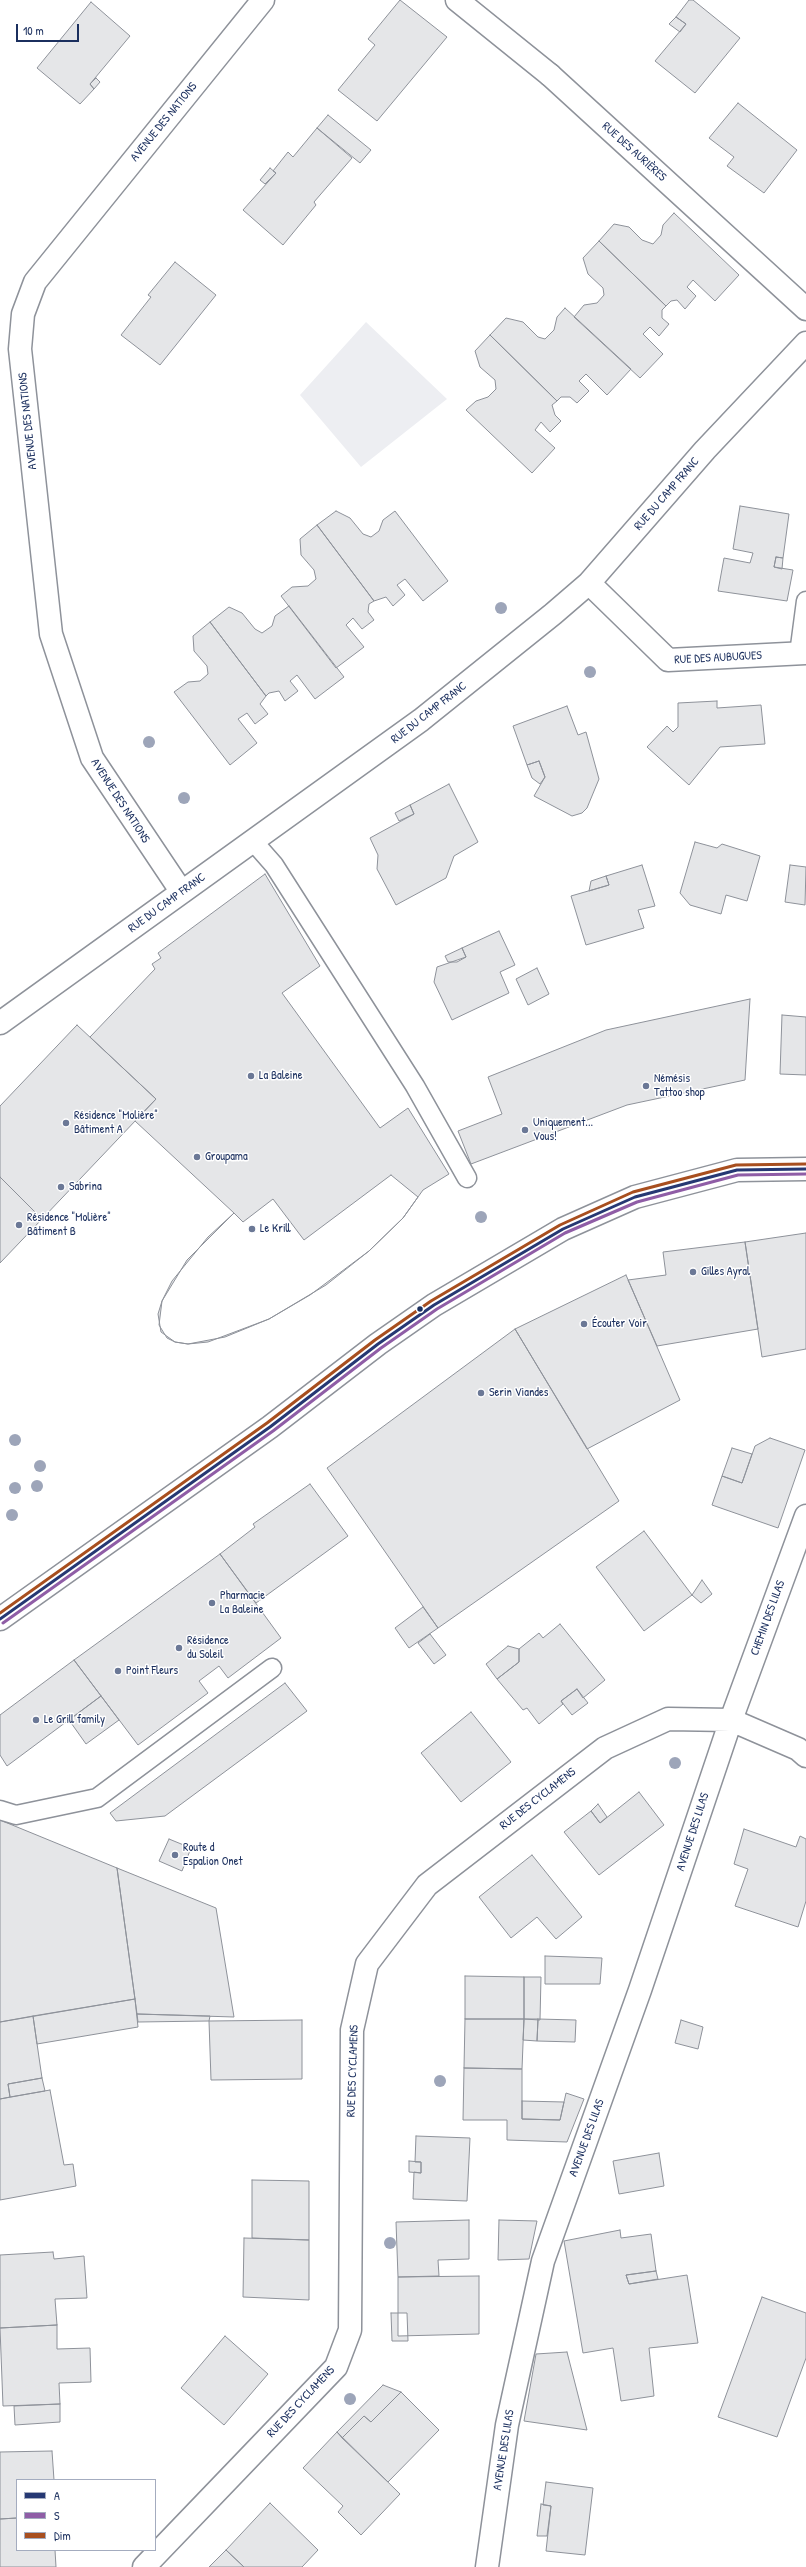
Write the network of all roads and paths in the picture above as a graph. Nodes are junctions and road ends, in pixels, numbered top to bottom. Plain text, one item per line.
1 (263, 0) edge
2 (457, 0) edge
3 (806, 309) edge
4 (806, 343) edge
5 (589, 583) junction
6 (806, 601) edge
7 (803, 654) edge
8 (252, 840) junction
9 (181, 891) junction
10 (0, 1023) edge
11 (806, 1169) edge
12 (467, 1178) dead end
13 (806, 1516) edge
14 (0, 1619) edge
15 (272, 1668) dead end
16 (731, 1720) junction
17 (806, 1756) edge
18 (0, 1810) edge
19 (144, 2567) edge
20 (486, 2567) edge

1 - 9 street, AVENUE DES NATIONS
2 - 3 street, RUE DES AURIÈRES
4 - 5 street, RUE DU CAMP FRANC
5 - 7 street, RUE DES AUBUGUES
5 - 8 street, RUE DU CAMP FRANC
6 - 7 lane
8 - 9 street, RUE DU CAMP FRANC
8 - 12 lane
9 - 10 street, RUE DU CAMP FRANC
11 - 14 street
13 - 16 street, CHEMIN DES LILAS
15 - 18 lane
16 - 17 street, RUE DES CYCLAMENS
16 - 19 street, RUE DES CYCLAMENS
16 - 20 street, AVENUE DES LILAS

